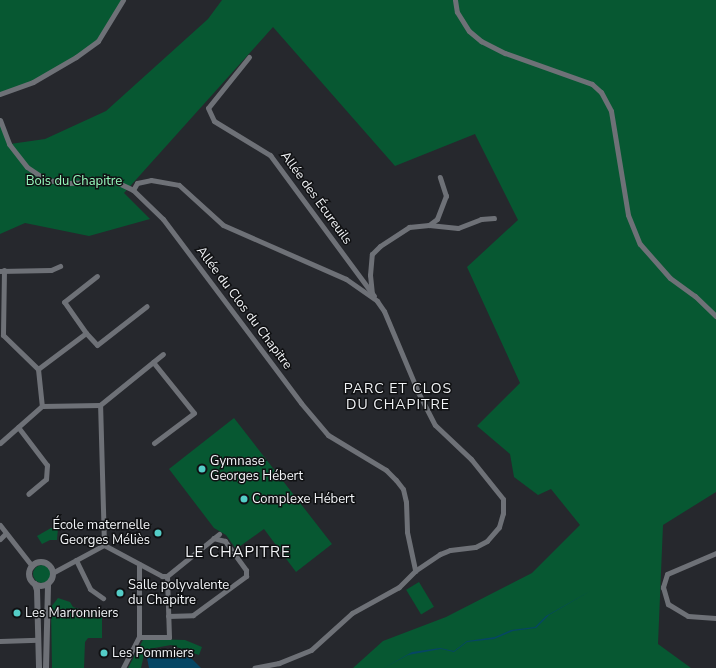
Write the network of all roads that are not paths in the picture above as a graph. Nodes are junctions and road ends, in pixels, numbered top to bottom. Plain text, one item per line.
1 (123, 0) edge
2 (455, 0) edge
3 (249, 56) dead end
4 (0, 94) edge
5 (0, 120) edge
6 (440, 177) dead end
7 (133, 190) junction
8 (494, 218) dead end
9 (429, 225) junction
10 (60, 266) dead end
11 (2, 271) edge
12 (97, 276) dead end
13 (373, 295) junction
14 (377, 301) junction
15 (148, 306) dead end
16 (716, 316) edge
17 (2, 320) edge
18 (86, 332) junction
19 (163, 354) dead end
20 (153, 362) junction
21 (38, 369) junction
22 (100, 405) junction
23 (42, 406) junction
24 (18, 427) junction
25 (0, 443) edge
26 (154, 443) dead end
27 (28, 494) dead end
28 (0, 525) edge
29 (6, 534) junction
30 (219, 534) dead end
31 (214, 538) junction
32 (0, 539) edge
33 (104, 545) junction
34 (716, 553) edge
35 (76, 560) junction
36 (139, 564) junction
37 (32, 566) junction
38 (54, 572) junction
39 (415, 572) junction
40 (167, 576) junction
41 (35, 584) junction
42 (48, 585) junction
43 (103, 598) dead end
44 (168, 616) junction
45 (716, 618) edge
46 (140, 637) junction
47 (38, 640) junction
48 (0, 641) edge
49 (278, 665) edge
50 (39, 668) edge
51 (46, 668) edge
52 (123, 668) edge
53 (254, 668) edge

1 - 4 street
2 - 16 street
3 - 13 street, Allée des Écureuils
5 - 7 street, Allée du Clos du Chapitre
6 - 9 street
7 - 14 street
7 - 39 street, Allée du Clos du Chapitre
8 - 9 street
9 - 13 street
10 - 11 street
11 - 17 street
12 - 18 street
13 - 14 street, Allée des Écureuils
14 - 39 street, Allée des Écureuils
15 - 18 street
17 - 21 street
18 - 21 street
19 - 20 street
20 - 22 street
20 - 26 street
21 - 23 street
22 - 23 street
22 - 33 street
23 - 24 street
24 - 25 street
24 - 27 street
28 - 29 street
29 - 32 street
29 - 37 street
30 - 31 street
31 - 40 street
31 - 44 street
33 - 35 street
33 - 36 street
34 - 45 street
35 - 38 street
35 - 43 street
36 - 40 street
36 - 46 street
37 - 38 street
37 - 41 street
38 - 42 street
39 - 49 street, Allée des Écureuils
40 - 44 street
41 - 42 street
41 - 47 street
42 - 51 street
44 - 46 street
46 - 52 street
47 - 48 street
47 - 50 street
49 - 53 street, Allée des Écureuils

